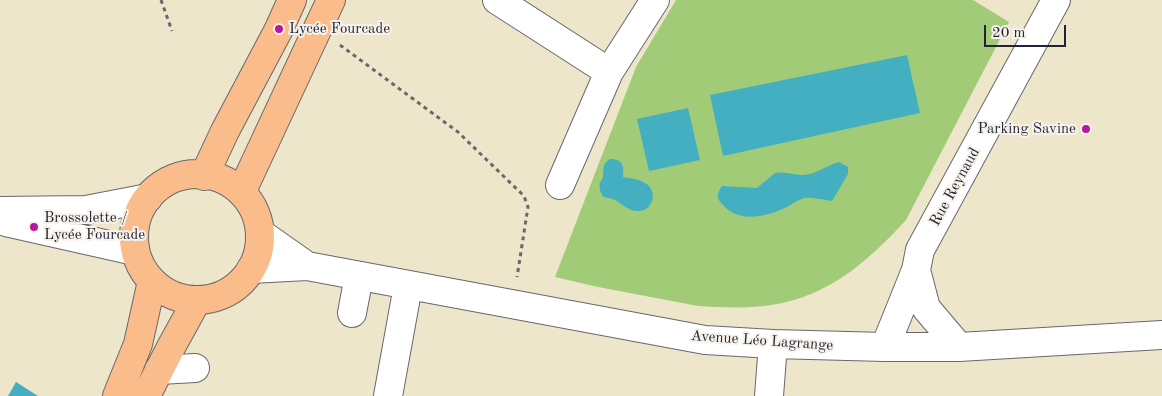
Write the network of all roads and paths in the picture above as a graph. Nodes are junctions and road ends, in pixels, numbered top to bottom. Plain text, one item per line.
1 (161, 0) edge
2 (292, 0) edge
3 (331, 0) edge
4 (497, 0) edge
5 (655, 0) edge
6 (1056, 0) edge
7 (172, 31) dead end
8 (334, 40) dead end
9 (609, 72) junction
10 (204, 176) junction
11 (560, 185) dead end
12 (242, 191) junction
13 (148, 198) junction
14 (0, 211) edge
15 (0, 221) edge
16 (260, 233) junction
17 (135, 251) junction
18 (307, 266) junction
19 (251, 269) junction
20 (916, 270) junction
21 (358, 276) junction
22 (152, 281) junction
23 (516, 284) dead end
24 (408, 286) junction
25 (197, 300) junction
26 (352, 313) dead end
27 (1162, 335) edge
28 (772, 344) junction
29 (959, 347) junction
30 (885, 348) junction
31 (196, 368) dead end
32 (159, 370) junction
33 (118, 396) edge
34 (146, 396) edge
35 (388, 396) edge
36 (769, 396) edge

1 - 7 path
2 - 10 main road
3 - 12 main road
4 - 9 street
5 - 9 street
6 - 20 street, Rue Reynaud
8 - 23 path
9 - 11 street
10 - 12 main road
10 - 13 main road
12 - 16 main road
13 - 14 street
13 - 17 main road
15 - 17 street
16 - 18 street, Avenue Léo Lagrange
16 - 19 main road
17 - 22 main road
18 - 19 street, Avenue Léo Lagrange
18 - 21 street, Avenue Léo Lagrange
19 - 25 main road
20 - 29 street, Rue Reynaud
20 - 30 street, Rue Reynaud
21 - 24 street, Avenue Léo Lagrange
21 - 26 street
22 - 25 main road
22 - 33 main road
24 - 28 street, Avenue Léo Lagrange
24 - 35 street
25 - 32 main road
27 - 29 street, Avenue Léo Lagrange
28 - 30 street, Avenue Léo Lagrange
28 - 36 street
29 - 30 street, Avenue Léo Lagrange
31 - 32 street
32 - 34 main road

